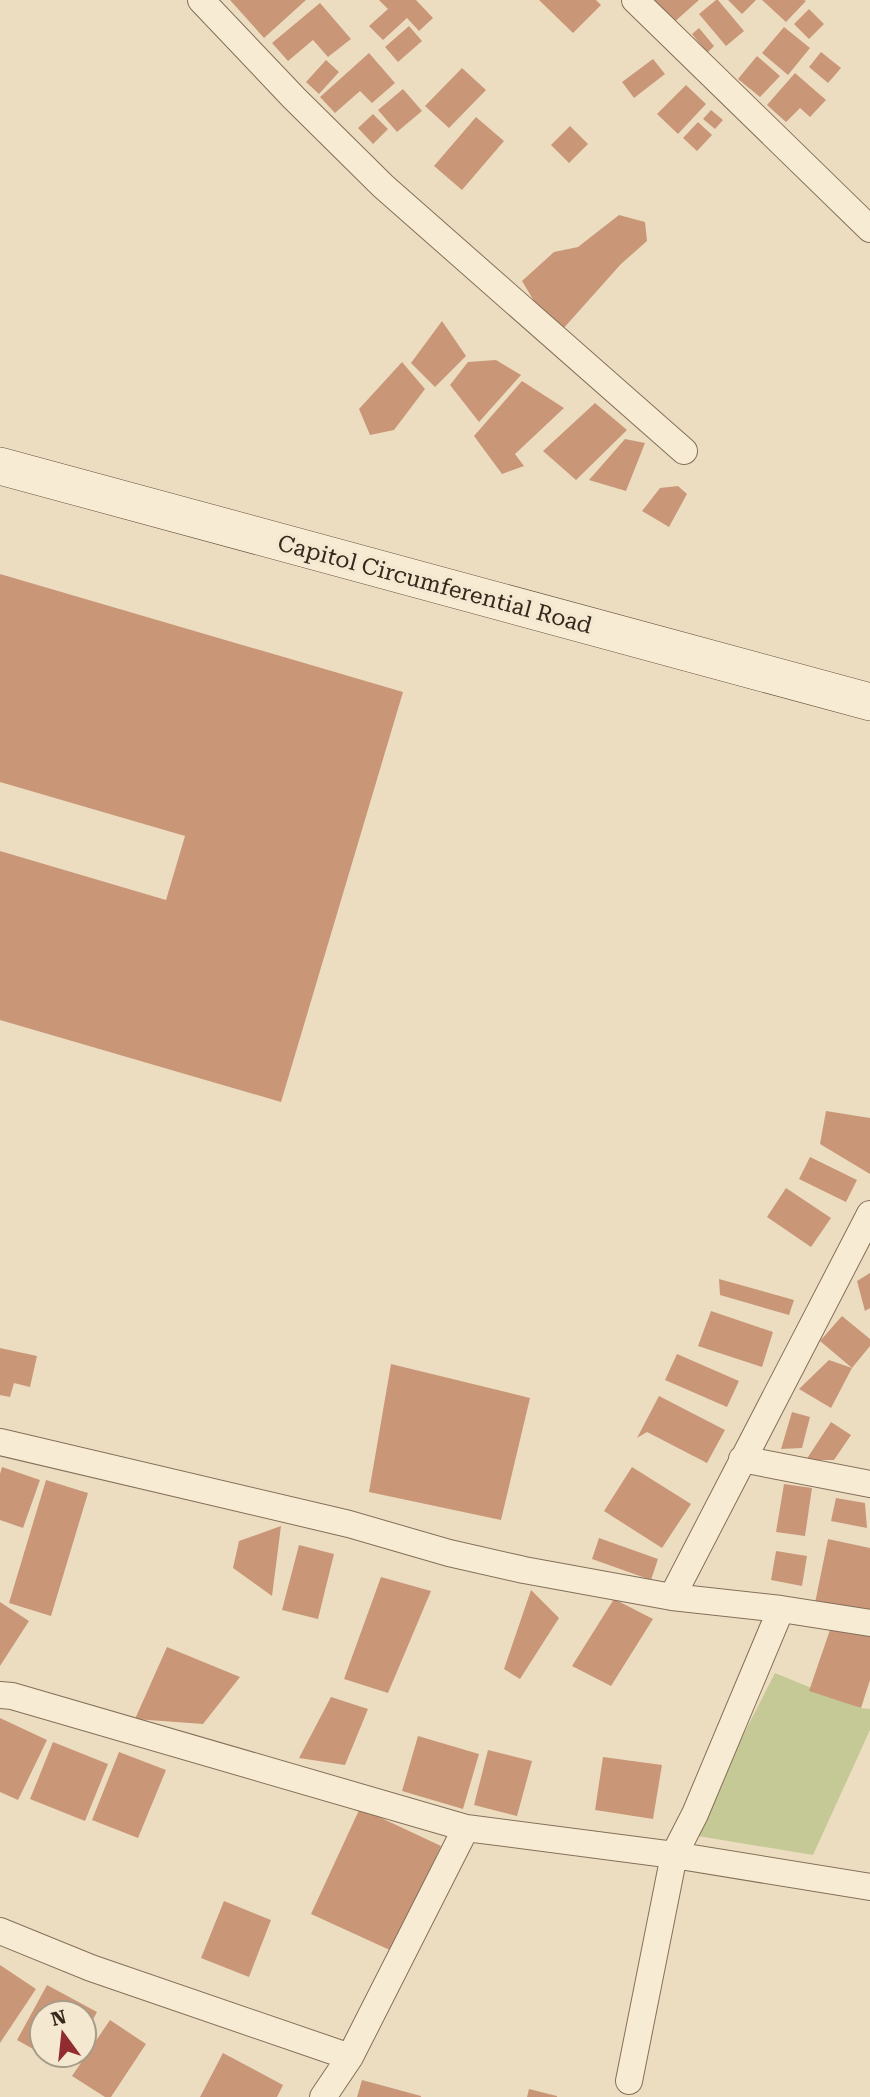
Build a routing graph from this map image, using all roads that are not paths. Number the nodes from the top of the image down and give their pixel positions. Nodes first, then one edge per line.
1 (201, 0) edge
2 (635, 0) edge
3 (870, 229) edge
4 (684, 451) dead end
5 (0, 466) edge
6 (870, 702) edge
7 (870, 1214) edge
8 (0, 1442) edge
9 (742, 1459) junction
10 (870, 1484) edge
11 (672, 1597) junction
12 (780, 1609) junction
13 (870, 1623) edge
14 (0, 1695) edge
15 (466, 1828) junction
16 (674, 1855) junction
17 (870, 1887) edge
18 (0, 1931) edge
19 (350, 2057) junction
20 (629, 2081) dead end
21 (323, 2097) edge

1 - 4 street
2 - 3 street
5 - 6 main road, Capitol Circumferential Road
7 - 9 street
8 - 11 street
9 - 10 street
9 - 11 street
11 - 12 street
12 - 13 street
12 - 16 street
14 - 15 street
15 - 16 street
15 - 19 street
16 - 17 street
16 - 20 street
18 - 19 street
19 - 21 street

